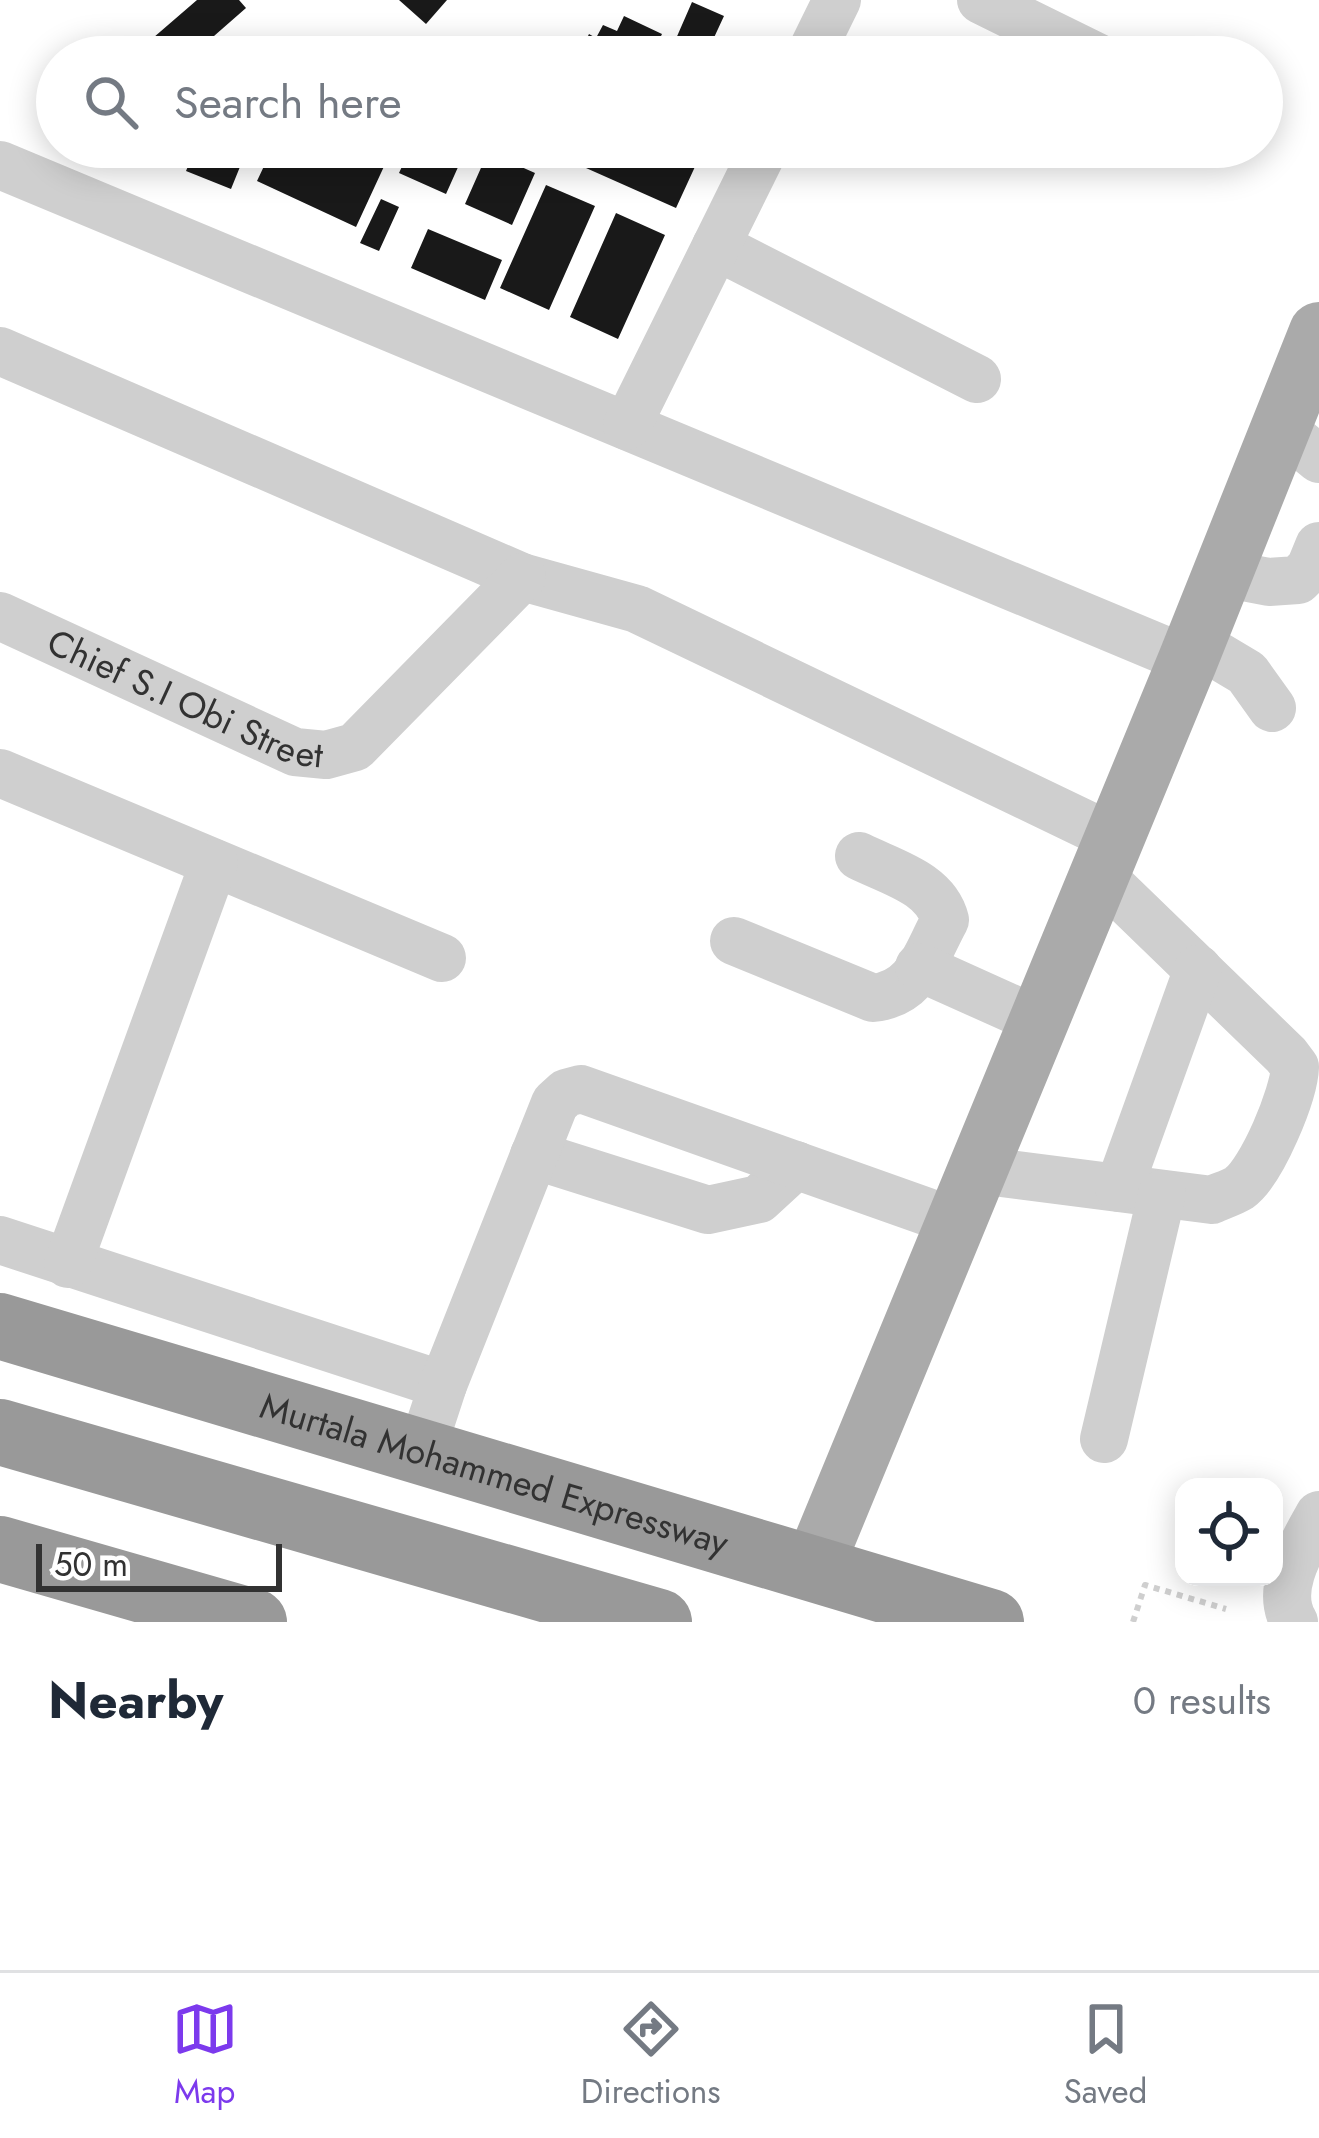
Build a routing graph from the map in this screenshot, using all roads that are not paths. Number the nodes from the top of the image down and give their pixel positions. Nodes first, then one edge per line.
1 (837, 0) edge
2 (981, 0) edge
3 (819, 36) edge
4 (1054, 36) edge
5 (0, 165) edge
6 (755, 168) edge
7 (716, 246) junction
8 (0, 351) edge
9 (977, 379) dead end
10 (1307, 397) edge
11 (627, 426) junction
12 (1319, 546) edge
13 (1222, 573) junction
14 (522, 577) junction
15 (0, 616) edge
16 (1192, 651) junction
17 (1272, 708) dead end
18 (0, 773) edge
19 (860, 856) dead end
20 (1107, 856) junction
21 (214, 862) junction
22 (734, 941) dead end
23 (442, 958) dead end
24 (920, 967) junction
25 (1198, 969) junction
26 (1039, 1021) junction
27 (534, 1155) junction
28 (796, 1165) junction
29 (1140, 1191) junction
30 (967, 1196) junction
31 (0, 1240) edge
32 (68, 1264) junction
33 (0, 1329) edge
34 (442, 1385) junction
35 (0, 1432) edge
36 (1104, 1438) dead end
37 (421, 1453) junction
38 (1319, 1515) edge
39 (0, 1552) edge
40 (812, 1570) junction
41 (179, 1622) edge
42 (254, 1622) edge
43 (659, 1622) edge
44 (991, 1622) edge
45 (1294, 1622) edge

1 - 3 street
2 - 4 street
5 - 11 street
6 - 7 street
7 - 9 street
7 - 11 street
8 - 14 street
10 - 13 main road
11 - 16 street
12 - 13 street
13 - 16 main road
14 - 15 street, Chief S.I Obi Street
14 - 20 street
16 - 17 street
16 - 20 main road
18 - 21 street
19 - 24 street
20 - 25 street
20 - 26 main road
21 - 23 street
21 - 32 street
22 - 24 street
24 - 26 street
25 - 29 street
25 - 29 street
26 - 30 main road
27 - 28 street
27 - 28 street
27 - 34 street
28 - 30 street
29 - 30 street
29 - 36 street
30 - 40 main road
31 - 32 street
32 - 34 street
33 - 37 highway, Murtala Mohammed Expressway
34 - 37 street
35 - 43 highway
37 - 40 highway, Murtala Mohammed Expressway
38 - 45 street
39 - 41 highway
39 - 42 highway
40 - 44 highway, Murtala Mohammed Expressway

